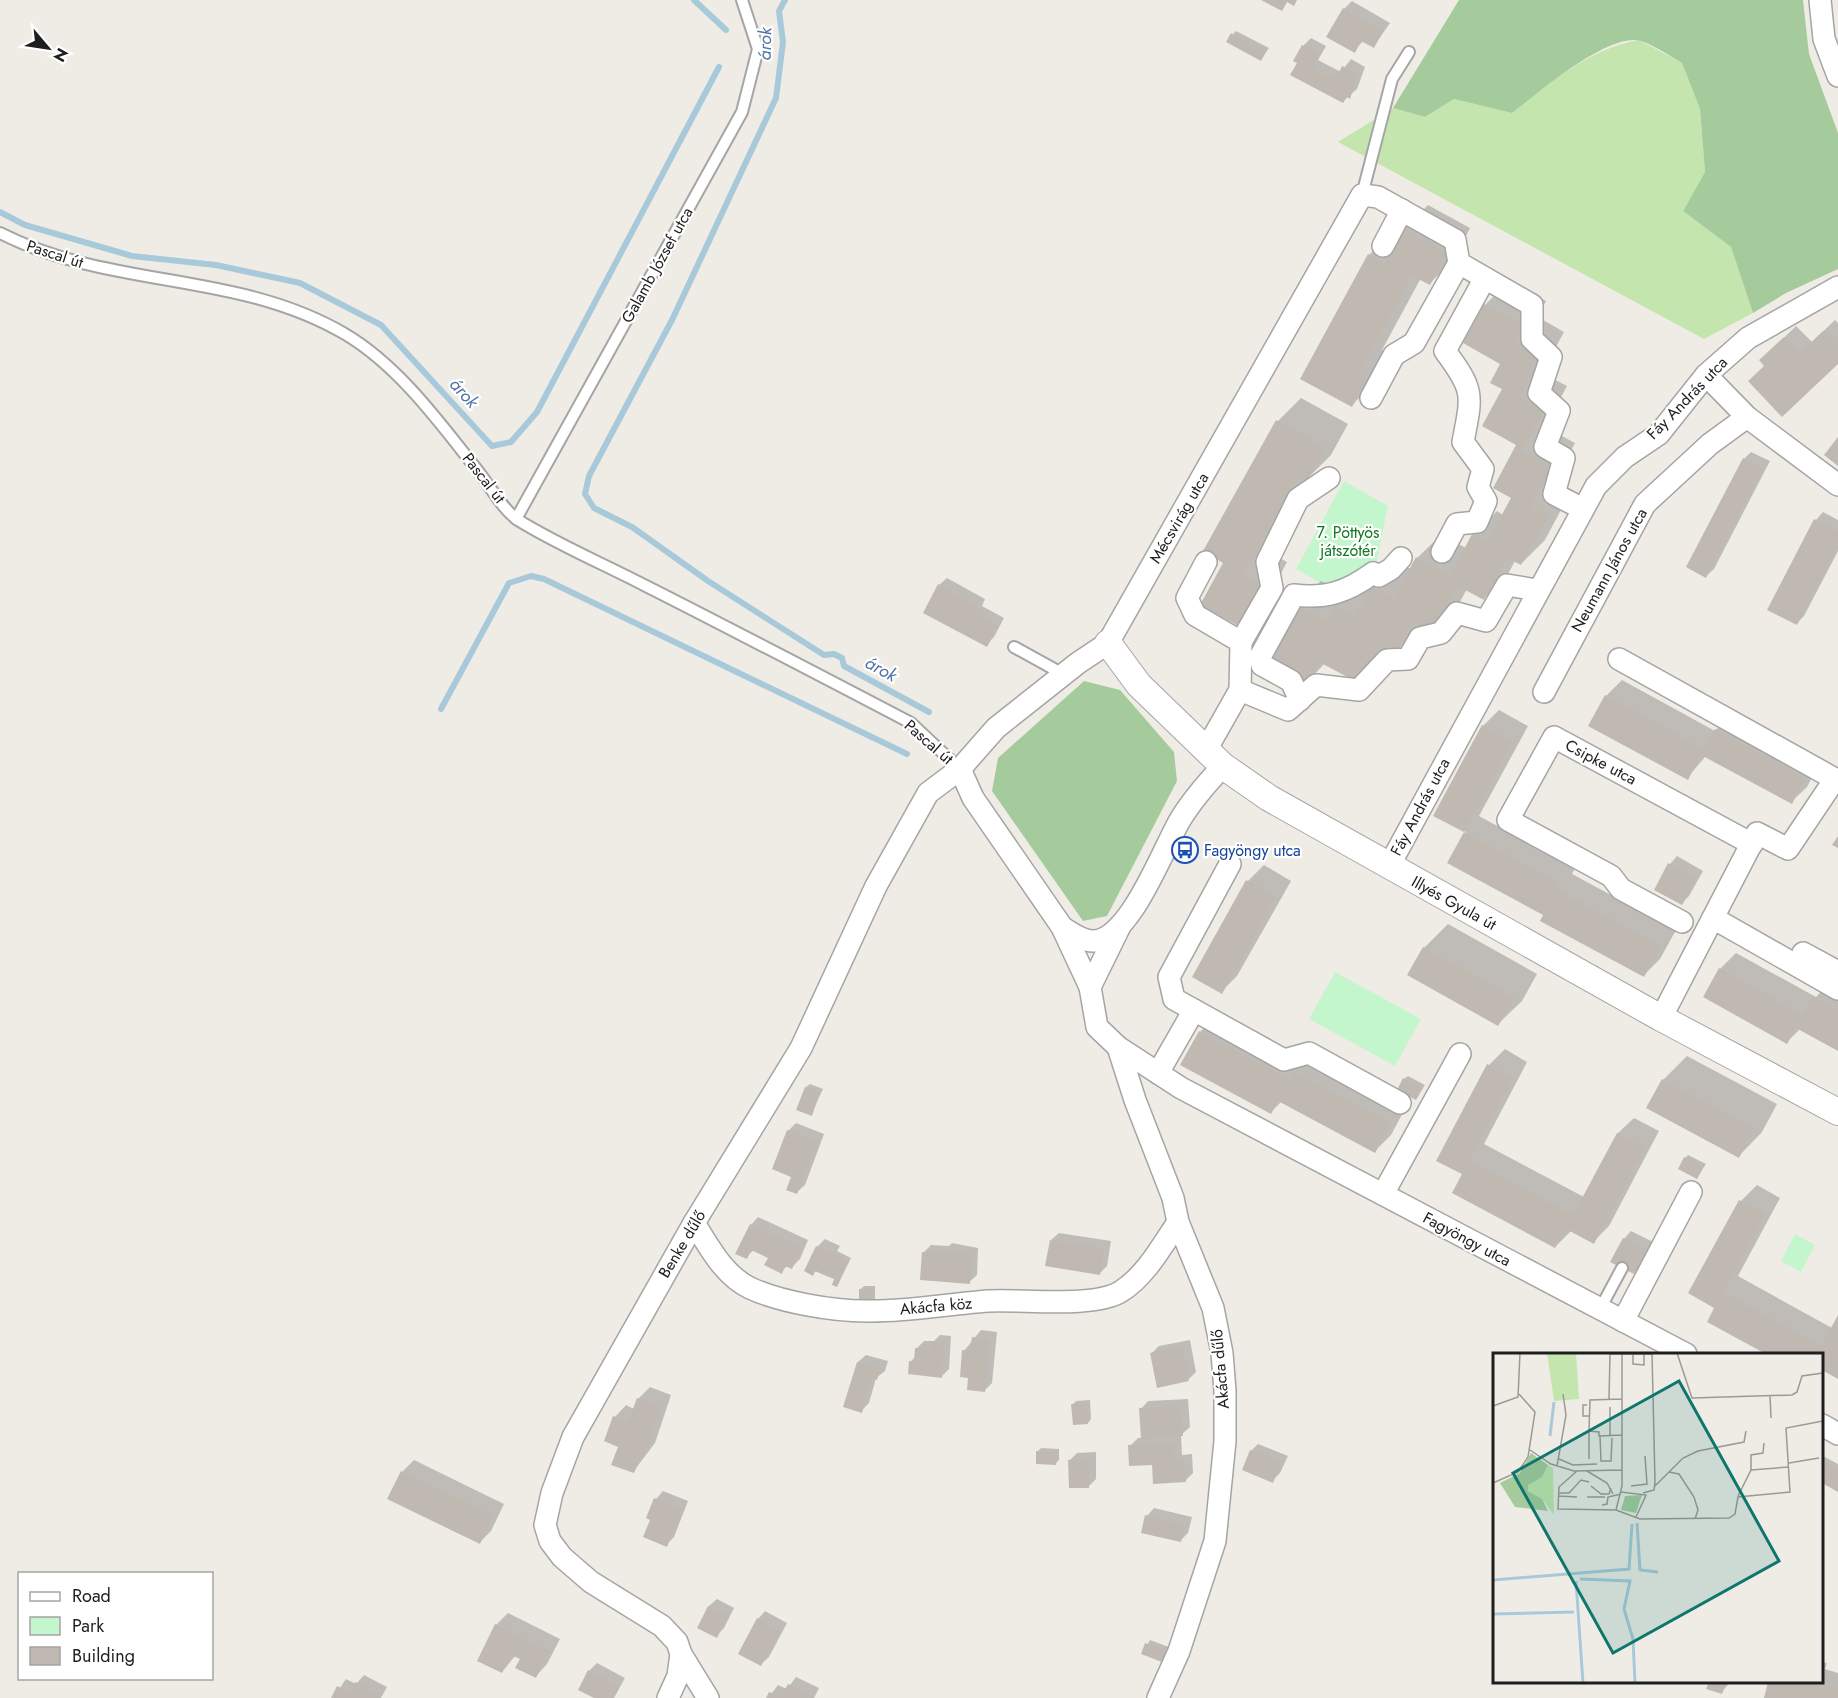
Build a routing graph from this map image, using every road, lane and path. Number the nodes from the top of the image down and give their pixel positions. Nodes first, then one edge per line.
1 (742, 0) edge
2 (1820, 0) edge
3 (1408, 52) dead end
4 (1838, 76) edge
5 (1362, 195) junction
6 (1402, 210) junction
7 (0, 233) edge
8 (1383, 246) dead end
9 (1459, 263) junction
10 (1485, 278) junction
11 (1838, 287) edge
12 (1706, 375) junction
13 (1371, 398) dead end
14 (1747, 417) junction
15 (1329, 478) dead end
16 (1838, 485) edge
17 (1583, 509) junction
18 (516, 519) junction
19 (1443, 552) dead end
20 (1401, 558) dead end
21 (1206, 562) dead end
22 (1537, 590) junction
23 (1241, 642) junction
24 (1108, 644) junction
25 (1014, 647) dead end
26 (1619, 659) dead end
27 (1063, 674) junction
28 (1240, 690) junction
29 (1544, 692) dead end
30 (1300, 700) junction
31 (1215, 758) junction
32 (960, 769) junction
33 (1836, 780) edge
34 (1752, 844) junction
35 (1230, 864) dead end
36 (1389, 866) junction
37 (1713, 918) junction
38 (1682, 922) dead end
39 (1120, 926) junction
40 (1062, 927) junction
41 (1782, 957) junction
42 (1838, 972) edge
43 (1090, 987) junction
44 (1838, 989) edge
45 (1194, 1010) junction
46 (1661, 1018) junction
47 (1118, 1047) junction
48 (1460, 1054) dead end
49 (1158, 1073) junction
50 (1400, 1102) dead end
51 (1838, 1112) edge
52 (1691, 1192) dead end
53 (1383, 1194) junction
54 (694, 1222) junction
55 (1178, 1222) junction
56 (1622, 1268) dead end
57 (1600, 1309) junction
58 (1623, 1321) junction
59 (1684, 1353) edge
60 (1823, 1426) edge
61 (1838, 1434) edge
62 (681, 1654) junction
63 (668, 1698) edge
64 (708, 1698) edge
65 (1158, 1698) edge

1 - 18 lane, Galamb József utca
2 - 4 street
3 - 5 lane
5 - 6 street
5 - 24 street, Mécsvirág utca
6 - 8 street
6 - 9 street
7 - 18 lane, Pascal út
9 - 10 street
9 - 13 street
10 - 17 street
10 - 19 street
11 - 12 street, Fáy András utca
12 - 14 street
12 - 17 street, Fáy András utca
14 - 16 street
14 - 29 street, Neumann János utca
15 - 23 street
17 - 22 street, Fáy András utca
18 - 32 lane, Pascal út
20 - 30 street
21 - 23 street
22 - 30 street
22 - 36 street, Fáy András utca
23 - 28 street
24 - 27 street, Mécsvirág utca
24 - 31 street, Illyés Gyula út
25 - 27 lane
26 - 33 street
27 - 32 street, Mécsvirág utca
28 - 30 street
28 - 31 street
31 - 36 street, Illyés Gyula út
31 - 39 street
32 - 40 street, Fagyöngy utca
32 - 54 street, Benke dűlő
33 - 34 street
34 - 37 street
34 - 38 street, Csipke utca
35 - 45 street
36 - 46 street, Illyés Gyula út
37 - 41 street
37 - 46 street
39 - 40 street
39 - 43 street
40 - 43 street, Fagyöngy utca
41 - 42 street
41 - 44 street
43 - 47 street, Fagyöngy utca
45 - 49 street
45 - 50 street
46 - 51 street, Illyés Gyula út
47 - 49 street, Fagyöngy utca
47 - 55 street, Akácfa dűlő
48 - 53 street
49 - 53 street, Fagyöngy utca
52 - 58 street
53 - 57 street, Fagyöngy utca
54 - 55 street, Akácfa köz
54 - 62 street, Benke dűlő
55 - 65 street, Akácfa dűlő
56 - 57 lane
57 - 58 street, Fagyöngy utca
58 - 59 street, Fagyöngy utca
60 - 61 street
62 - 63 street
62 - 64 street, Benke dűlő

